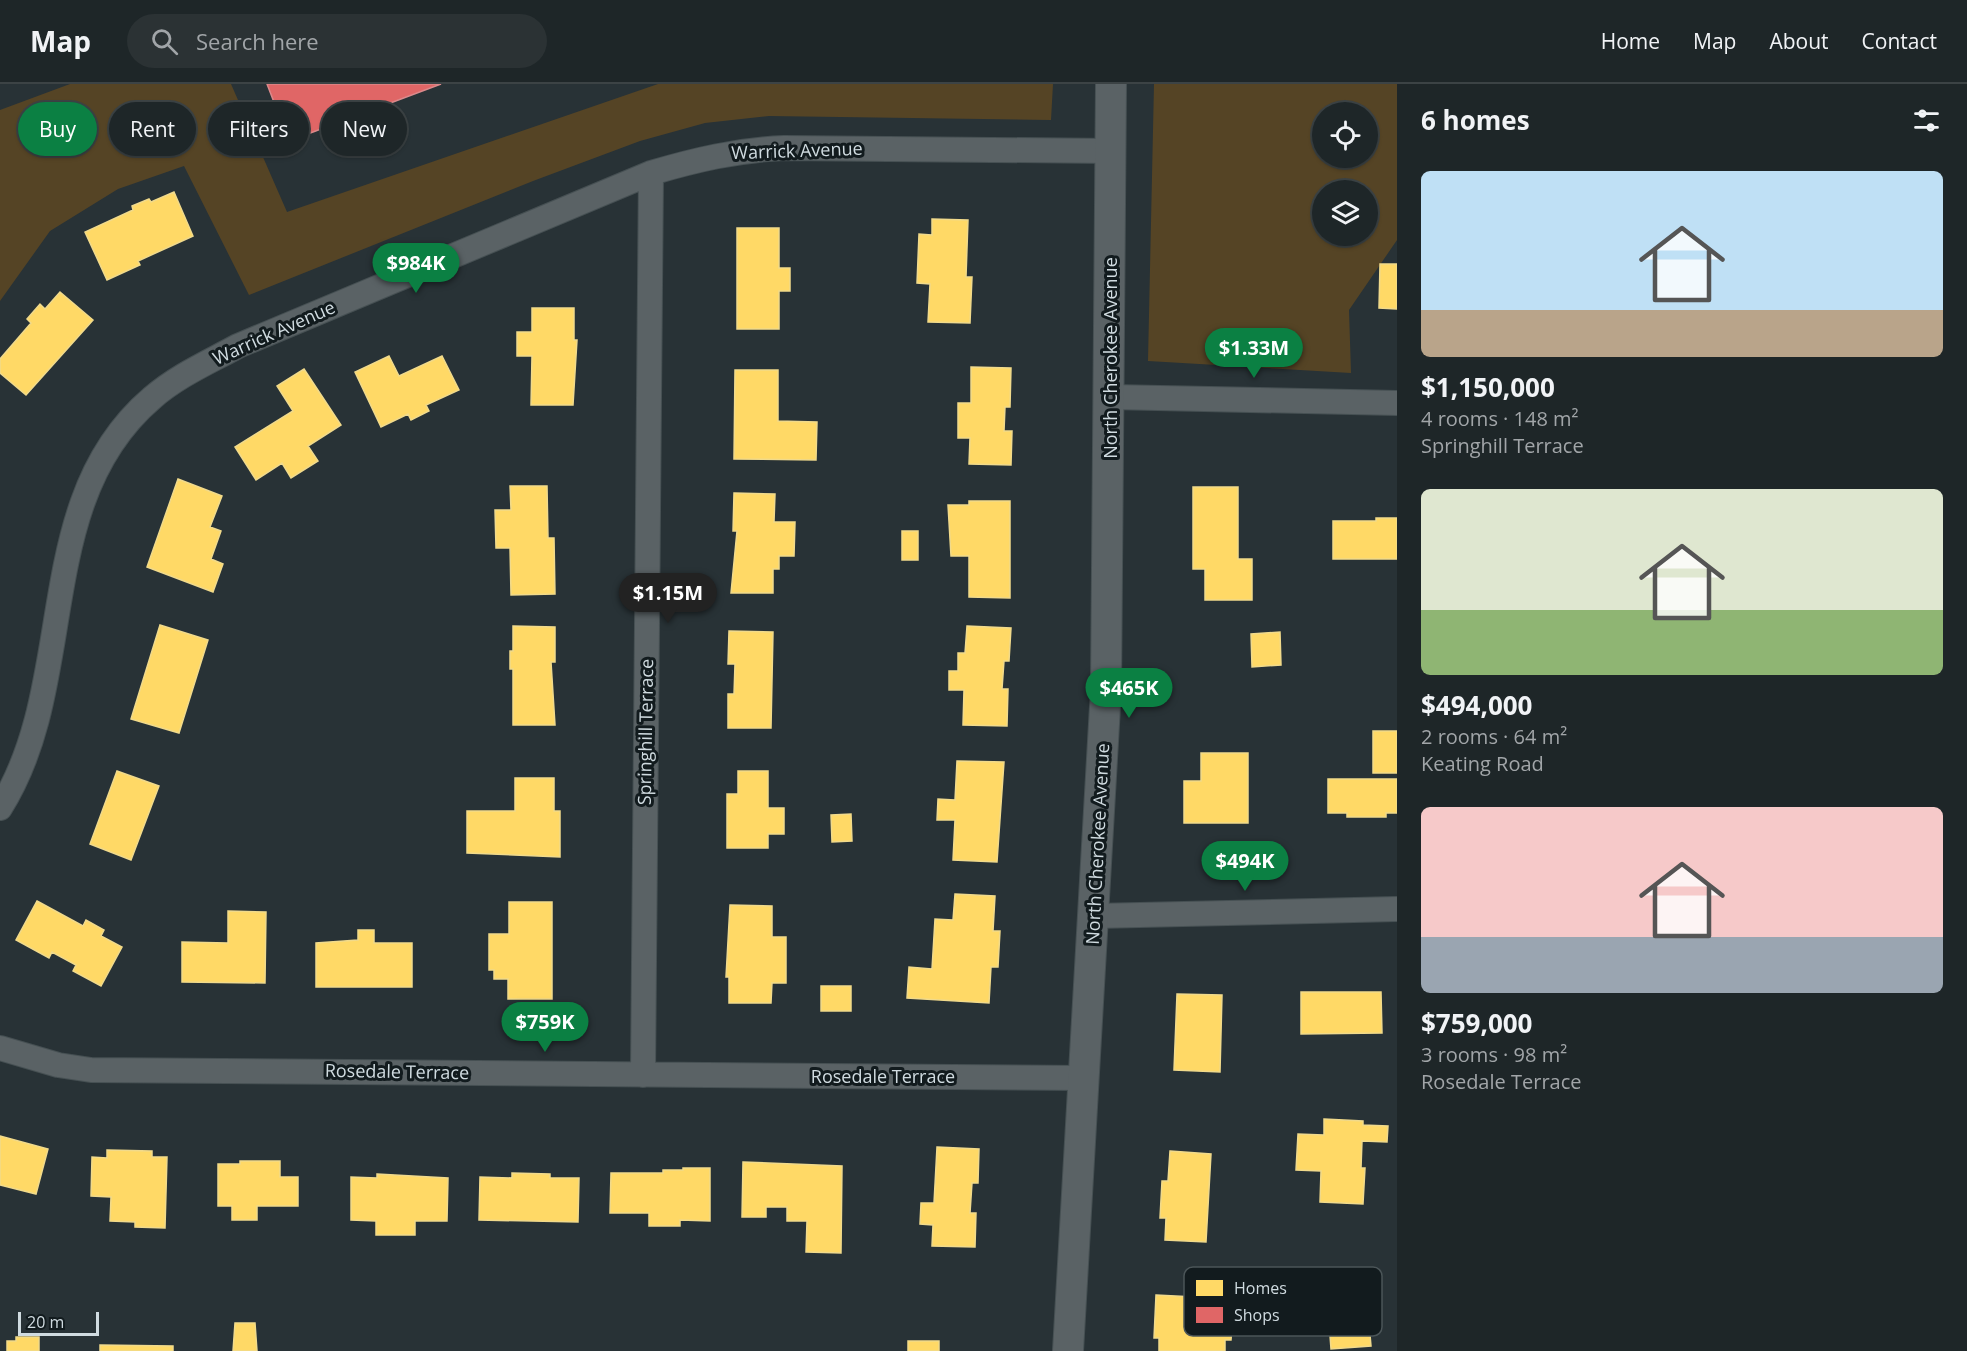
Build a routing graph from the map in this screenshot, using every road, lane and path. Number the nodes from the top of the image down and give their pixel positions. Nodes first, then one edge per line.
1 (1111, 84) edge
2 (1112, 151) junction
3 (651, 173) junction
4 (1111, 397) junction
5 (1397, 403) edge
6 (0, 808) edge
7 (1397, 909) edge
8 (1095, 916) junction
9 (0, 1048) edge
10 (643, 1075) junction
11 (1085, 1078) junction
12 (1068, 1351) edge

1 - 2 street, North Cherokee Avenue
2 - 3 street, Warrick Avenue
2 - 4 street, North Cherokee Avenue
3 - 6 street, Warrick Avenue
3 - 10 street, Springhill Terrace
4 - 5 street
4 - 8 street, North Cherokee Avenue
7 - 8 street
8 - 11 street, North Cherokee Avenue
9 - 10 street, Rosedale Terrace
10 - 11 street, Rosedale Terrace
11 - 12 street, North Cherokee Avenue

